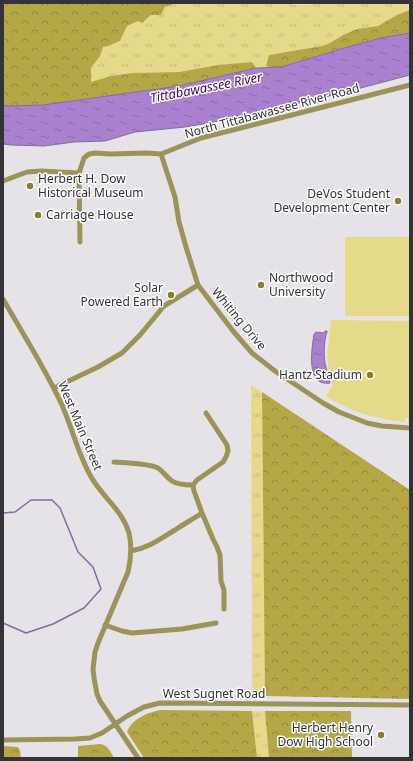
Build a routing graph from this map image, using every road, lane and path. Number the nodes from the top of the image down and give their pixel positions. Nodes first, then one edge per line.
1 (410, 85) edge
2 (161, 154) junction
3 (79, 172) junction
4 (3, 181) edge
5 (80, 242) dead end
6 (198, 285) junction
7 (3, 299) edge
8 (54, 388) junction
9 (206, 413) dead end
10 (410, 428) edge
11 (114, 462) dead end
12 (193, 486) junction
13 (202, 514) junction
14 (131, 551) junction
15 (224, 609) dead end
16 (216, 623) dead end
17 (105, 626) junction
18 (410, 705) edge
19 (115, 724) junction
20 (3, 740) edge
21 (138, 758) edge

1 - 2 street, North Tittabawassee River Road
2 - 3 street, North Tittabawassee River Road
2 - 6 street, Whiting Drive
3 - 4 street
3 - 5 street
6 - 8 street
6 - 10 street, Whiting Drive
7 - 8 street, West Main Street
8 - 14 street, West Main Street
9 - 12 street
11 - 12 street
12 - 13 street
13 - 14 street
13 - 15 street
14 - 17 street, West Main Street
16 - 17 street
17 - 19 street, West Main Street
18 - 19 street, West Sugnet Road
19 - 20 street, West Sugnet Road
19 - 21 street, West Main Street

